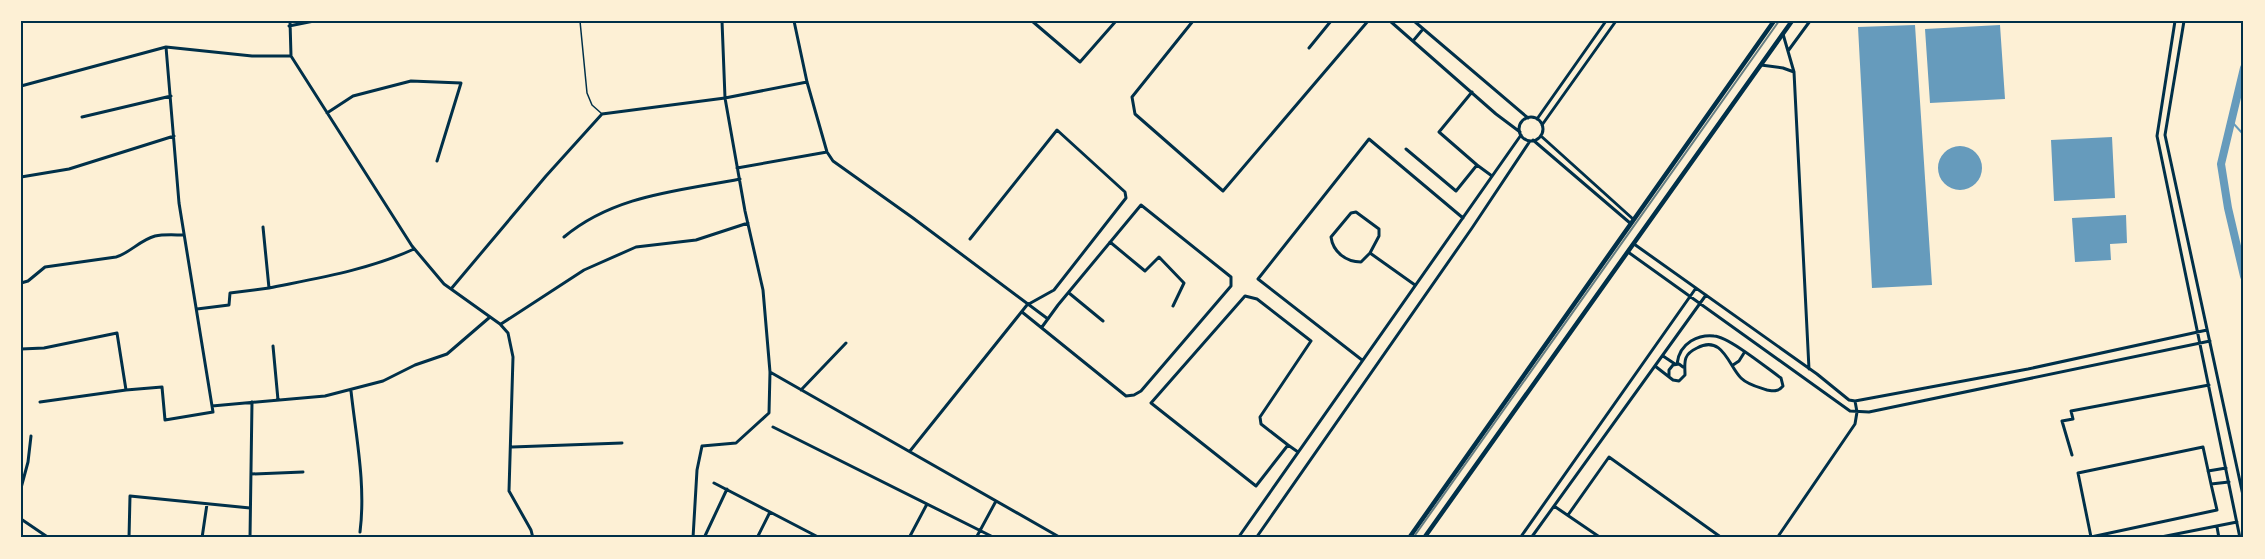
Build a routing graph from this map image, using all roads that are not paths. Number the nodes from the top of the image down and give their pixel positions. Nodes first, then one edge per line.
1 (314, 21) edge
2 (580, 21) edge
3 (722, 21) edge
4 (794, 21) edge
5 (1032, 21) edge
6 (1116, 21) edge
7 (1193, 21) edge
8 (1331, 21) edge
9 (1368, 21) edge
10 (1390, 21) edge
11 (1414, 21) edge
12 (1606, 21) edge
13 (1616, 21) edge
14 (1774, 21) edge
15 (1792, 21) edge
16 (1810, 21) edge
17 (2175, 21) edge
18 (2184, 21) edge
19 (289, 23) edge
20 (1423, 29) junction
21 (1783, 34) junction
22 (1413, 41) junction
23 (166, 47) junction
24 (1310, 48) dead end
25 (1788, 51) junction
26 (291, 56) junction
27 (1761, 65) junction
28 (1794, 72) junction
29 (807, 82) junction
30 (21, 86) edge
31 (1472, 92) junction
32 (171, 96) junction
33 (725, 98) junction
34 (327, 113) junction
35 (602, 114) junction
36 (82, 117) dead end
37 (1528, 118) junction
38 (1537, 119) junction
39 (1542, 125) junction
40 (1520, 133) junction
41 (174, 136) junction
42 (1540, 136) junction
43 (1532, 140) junction
44 (1406, 149) dead end
45 (827, 152) junction
46 (437, 161) dead end
47 (1477, 165) junction
48 (737, 168) junction
49 (1492, 176) junction
50 (21, 177) edge
51 (740, 179) junction
52 (1463, 218) junction
53 (1632, 221) junction
54 (748, 223) junction
55 (263, 227) dead end
56 (184, 235) junction
57 (564, 237) dead end
58 (970, 239) dead end
59 (1110, 242) junction
60 (1634, 244) junction
61 (414, 249) junction
62 (1628, 252) junction
63 (1370, 253) junction
64 (21, 283) edge
65 (1415, 285) junction
66 (269, 288) junction
67 (1696, 288) junction
68 (451, 289) junction
69 (1069, 293) junction
70 (1706, 295) junction
71 (1690, 296) junction
72 (1700, 303) junction
73 (1028, 305) junction
74 (1173, 306) dead end
75 (197, 309) junction
76 (1022, 312) junction
77 (490, 317) junction
78 (1048, 319) junction
79 (1103, 321) dead end
80 (500, 324) junction
81 (1042, 327) junction
82 (2207, 330) junction
83 (2198, 332) junction
84 (2210, 341) junction
85 (846, 343) dead end
86 (2200, 343) junction
87 (273, 346) dead end
88 (21, 349) edge
89 (1744, 353) junction
90 (1663, 356) junction
91 (1362, 360) junction
92 (1676, 364) junction
93 (1733, 365) junction
94 (1655, 366) junction
95 (1683, 367) junction
96 (1809, 369) junction
97 (770, 372) junction
98 (1669, 376) junction
99 (2209, 385) junction
100 (126, 390) junction
101 (801, 390) junction
102 (351, 391) junction
103 (278, 400) junction
104 (1855, 401) junction
105 (40, 402) dead end
106 (252, 402) junction
107 (1505, 402) junction
108 (212, 406) junction
109 (1516, 409) junction
110 (1857, 412) junction
111 (1488, 426) junction
112 (773, 427) dead end
113 (1501, 431) junction
114 (1595, 431) junction
115 (31, 436) dead end
116 (1603, 438) junction
117 (622, 443) dead end
118 (1288, 445) junction
119 (512, 447) junction
120 (909, 451) junction
121 (1298, 452) junction
122 (2072, 454) dead end
123 (2226, 468) junction
124 (2208, 471) junction
125 (303, 472) dead end
126 (251, 474) junction
127 (2229, 482) junction
128 (714, 483) dead end
129 (2211, 484) junction
130 (21, 488) edge
131 (727, 489) junction
132 (2244, 500) edge
133 (996, 501) junction
134 (207, 504) junction
135 (927, 504) junction
136 (1554, 506) junction
137 (250, 508) junction
138 (770, 512) junction
139 (1568, 515) junction
140 (21, 519) edge
141 (2237, 522) junction
142 (2217, 526) junction
143 (980, 530) junction
144 (360, 532) dead end
145 (809, 532) junction
146 (49, 538) edge
147 (129, 538) edge
148 (202, 538) edge
149 (250, 538) edge
150 (533, 538) edge
151 (693, 538) edge
152 (704, 538) edge
153 (757, 538) edge
154 (806, 538) edge
155 (820, 538) edge
156 (909, 538) edge
157 (976, 538) edge
158 (995, 538) edge
159 (1060, 538) edge
160 (1238, 538) edge
161 (1256, 538) edge
162 (1402, 538) edge
163 (1409, 538) edge
164 (1424, 538) edge
165 (1520, 538) edge
166 (1531, 538) edge
167 (1601, 538) edge
168 (1722, 538) edge
169 (1777, 538) edge
170 (2156, 538) edge
171 (2219, 538) edge
172 (2240, 538) edge

1 - 19 street
2 - 35 lane
3 - 33 street
4 - 29 street
5 - 6 street
7 - 9 street
8 - 24 street
10 - 22 street
11 - 20 street
12 - 38 street
13 - 39 street
14 - 53 main road
15 - 21 main road
16 - 25 street
17 - 83 street
18 - 82 street
19 - 26 street
20 - 22 street
20 - 37 street
21 - 25 street
21 - 27 main road
22 - 31 street
23 - 26 street
23 - 30 street
23 - 32 street
25 - 28 street
26 - 34 street
27 - 28 street
27 - 60 main road
28 - 96 street
29 - 33 street
29 - 45 street
31 - 40 street
31 - 47 street
32 - 36 street
32 - 41 street
33 - 35 street
33 - 48 street
34 - 46 street
34 - 61 street
35 - 68 street
37 - 38 street
37 - 40 street
38 - 39 street
39 - 42 street
40 - 43 street
40 - 49 street
41 - 50 street
41 - 56 street
42 - 43 street
42 - 53 street
43 - 53 street
43 - 161 street
44 - 47 street
45 - 48 street
45 - 73 street
47 - 49 street
48 - 51 street
49 - 52 street
51 - 54 street
51 - 57 street
52 - 65 street
52 - 91 street
53 - 107 main road
54 - 80 street
54 - 97 street
55 - 66 street
56 - 64 street
56 - 75 street
58 - 73 street
59 - 69 street
59 - 74 street
59 - 81 street
60 - 62 main road
60 - 67 street
61 - 66 street
61 - 68 street
62 - 71 street
62 - 109 main road
63 - 63 street
63 - 65 street
65 - 91 street
66 - 75 street
67 - 70 street
67 - 71 street
68 - 77 street
69 - 78 street
69 - 79 street
70 - 72 street
70 - 96 street
71 - 72 street
71 - 114 street
72 - 90 street
72 - 110 street
73 - 76 street
73 - 78 street
75 - 108 street
76 - 81 street
76 - 120 street
77 - 80 street
77 - 102 street
78 - 81 street
80 - 119 street
82 - 83 street
82 - 84 street
83 - 86 street
83 - 104 street
84 - 86 street
84 - 132 street
85 - 101 street
86 - 99 street
86 - 110 street
87 - 103 street
88 - 100 street
89 - 92 street
89 - 93 street
89 - 93 street
90 - 92 street
90 - 94 street
91 - 121 street
92 - 95 street
92 - 98 street
93 - 95 street
94 - 98 street
94 - 116 street
95 - 98 street
96 - 104 street
97 - 101 street
97 - 151 street
99 - 122 street
99 - 123 street
100 - 105 street
100 - 108 street
101 - 120 street
102 - 103 street
102 - 144 street
103 - 106 street
104 - 110 street
106 - 108 street
106 - 126 street
107 - 109 main road
107 - 111 main road
109 - 113 main road
110 - 169 street
111 - 113 main road
111 - 163 main road
112 - 135 street
113 - 164 main road
114 - 116 street
114 - 165 street
115 - 130 street
116 - 136 street
117 - 119 street
118 - 118 street
118 - 121 street
119 - 150 street
120 - 133 street
121 - 160 street
123 - 124 street
123 - 127 street
124 - 129 street
124 - 129 street
125 - 126 street
126 - 137 street
127 - 129 street
127 - 141 street
128 - 131 street
131 - 138 street
131 - 152 street
133 - 143 street
133 - 159 street
134 - 137 street
134 - 147 street
134 - 148 street
135 - 143 street
135 - 156 street
136 - 139 street
136 - 166 street
137 - 149 street
138 - 145 street
138 - 153 street
139 - 167 street
139 - 168 street
140 - 146 street
141 - 142 street
141 - 172 street
142 - 170 street
142 - 171 street
143 - 157 street
143 - 158 street
145 - 154 street
145 - 155 street
162 - 163 street

